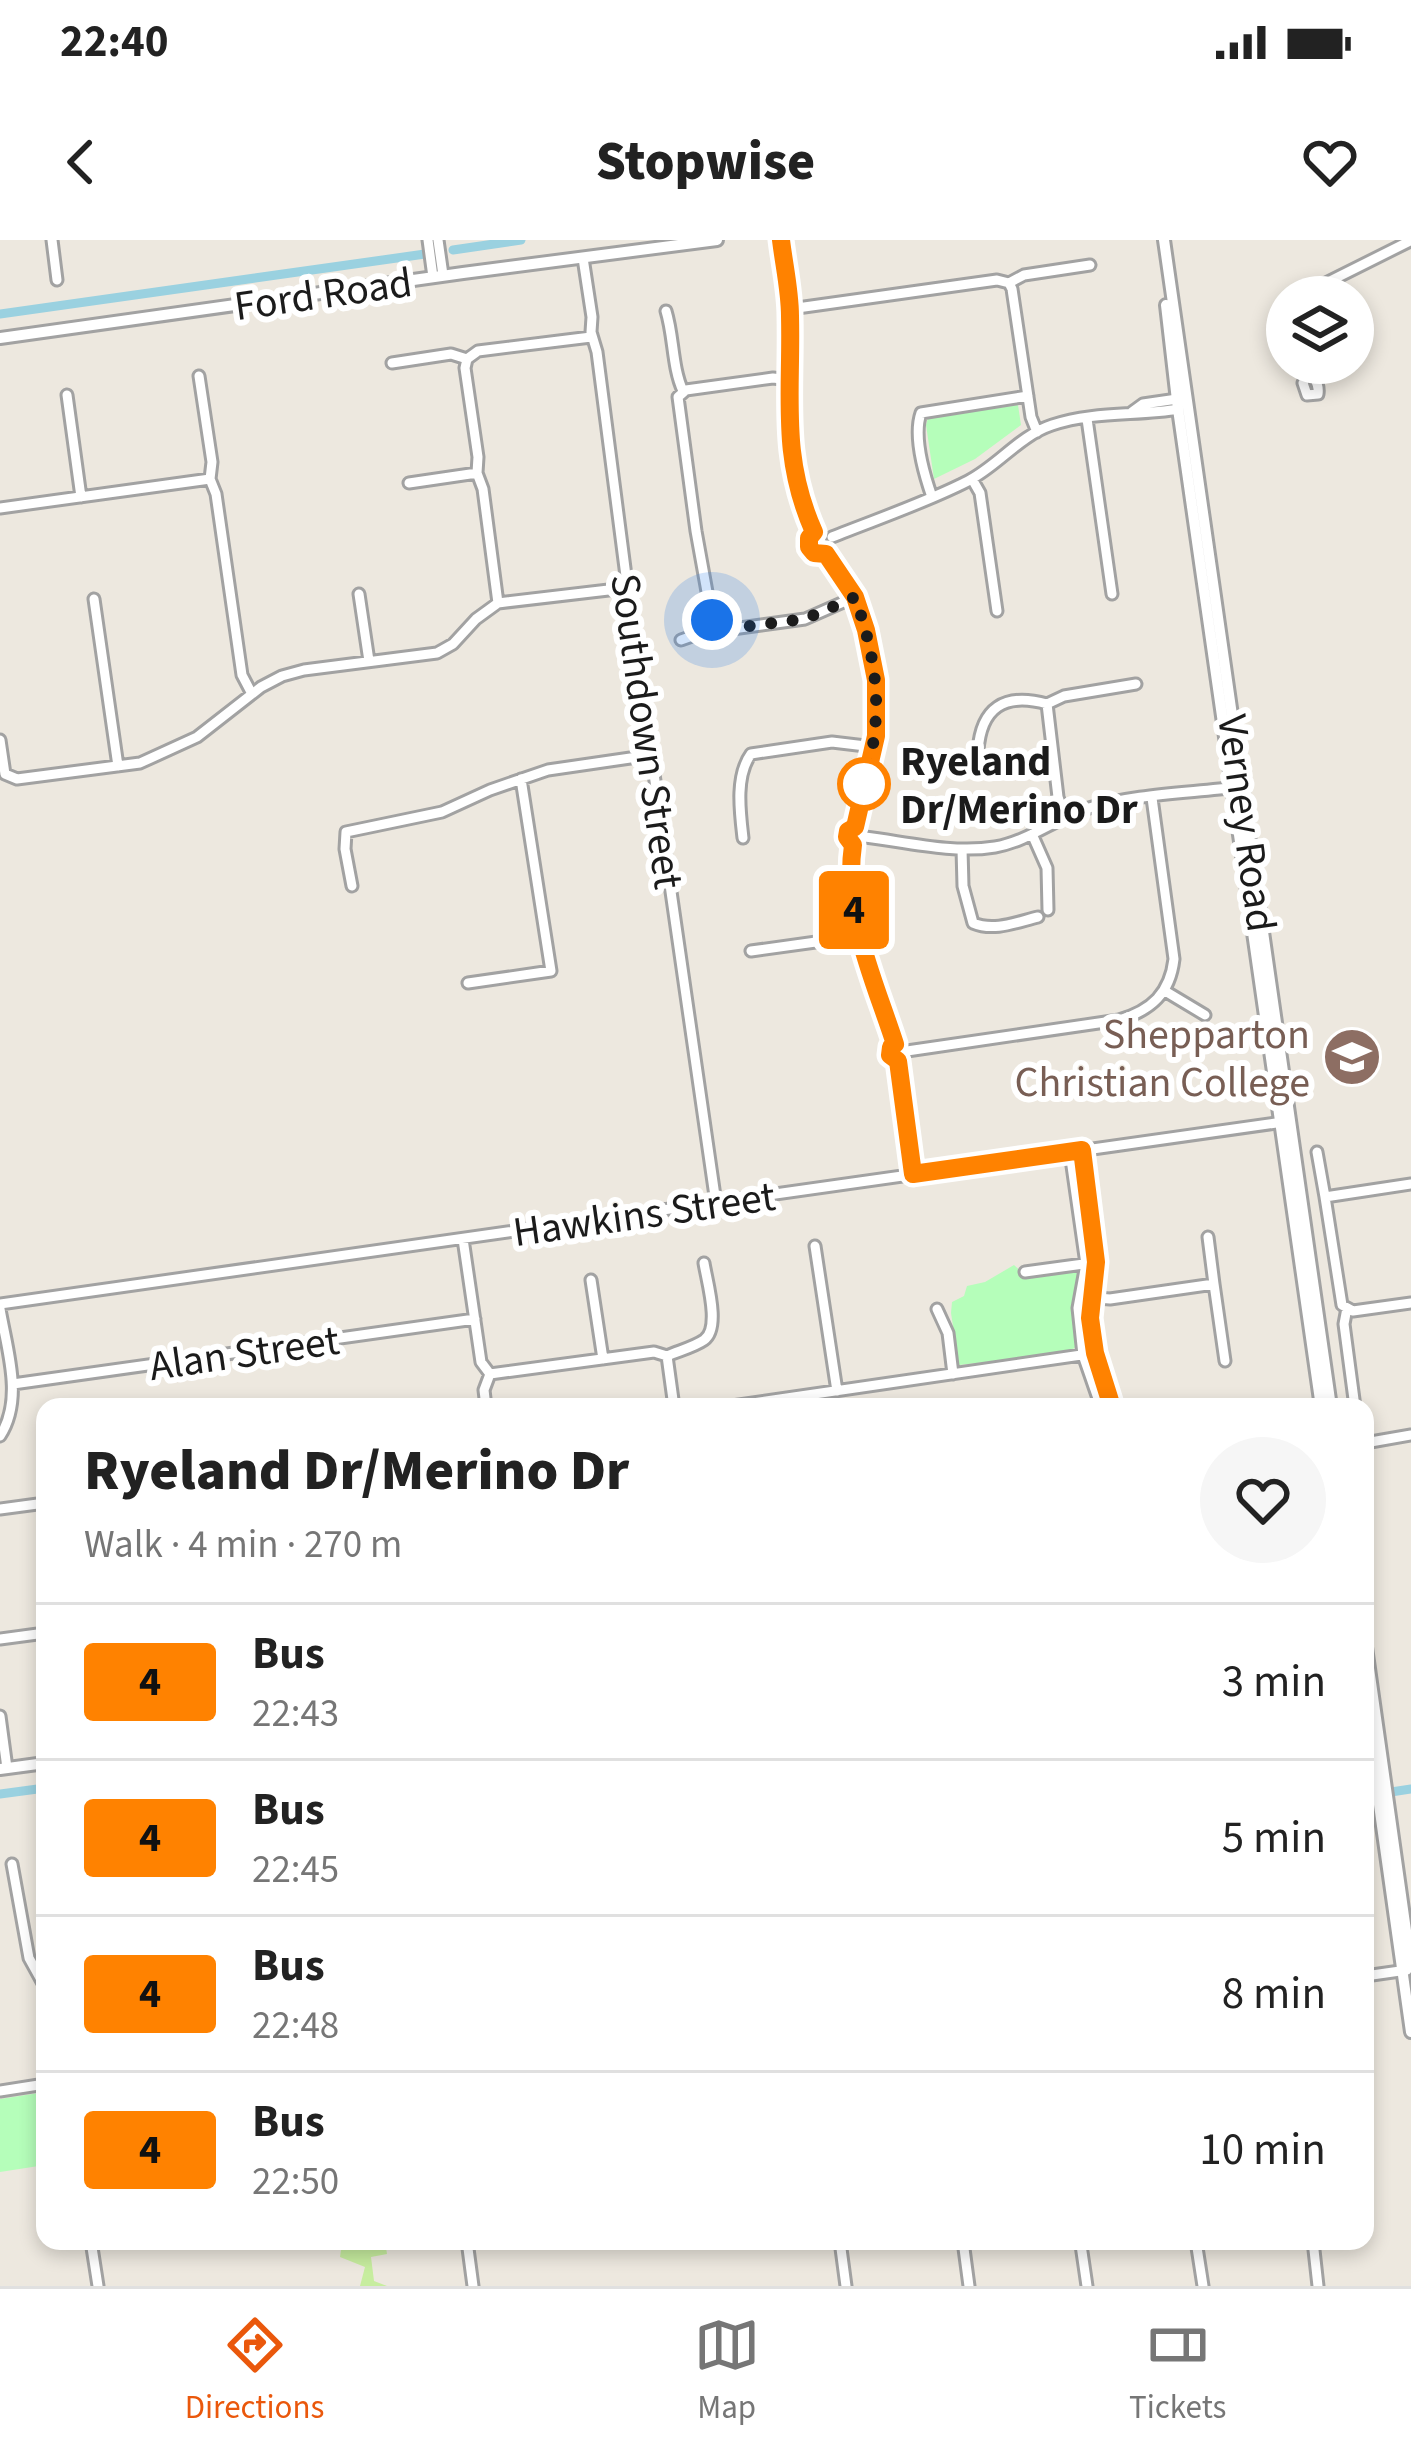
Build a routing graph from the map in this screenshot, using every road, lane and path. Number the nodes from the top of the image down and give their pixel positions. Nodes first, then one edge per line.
1 (52, 240) edge
2 (428, 240) edge
3 (439, 240) edge
4 (717, 240) edge
5 (781, 240) edge
6 (1161, 240) edge
7 (1410, 241) edge
8 (583, 258) junction
9 (1090, 265) dead end
10 (438, 276) junction
11 (1340, 276) edge
12 (57, 280) dead end
13 (1009, 283) junction
14 (790, 309) junction
15 (666, 311) dead end
16 (591, 337) junction
17 (0, 338) edge
18 (466, 359) junction
19 (392, 363) dead end
20 (200, 376) dead end
21 (789, 380) junction
22 (683, 391) junction
23 (67, 395) dead end
24 (1028, 396) junction
25 (1182, 403) junction
26 (1087, 418) junction
27 (1036, 432) junction
28 (477, 473) junction
29 (210, 479) junction
30 (972, 479) junction
31 (409, 483) dead end
32 (81, 497) junction
33 (932, 497) junction
34 (0, 508) edge
35 (814, 532) junction
36 (832, 537) junction
37 (826, 554) junction
38 (622, 586) junction
39 (359, 594) dead end
40 (1112, 594) dead end
41 (855, 597) junction
42 (94, 599) dead end
43 (498, 603) junction
44 (997, 610) dead end
45 (716, 628) junction
46 (681, 640) dead end
47 (369, 662) junction
48 (1136, 684) dead end
49 (252, 694) junction
50 (1047, 704) junction
51 (0, 740) edge
52 (874, 747) junction
53 (978, 752) dead end
54 (651, 754) junction
55 (118, 766) junction
56 (521, 779) junction
57 (1238, 786) junction
58 (1152, 798) junction
59 (1065, 818) junction
60 (855, 827) junction
61 (1032, 834) junction
62 (865, 837) junction
63 (743, 838) dead end
64 (853, 845) junction
65 (962, 849) junction
66 (352, 886) dead end
67 (1048, 910) dead end
68 (1038, 917) dead end
69 (859, 936) junction
70 (751, 951) dead end
71 (468, 983) dead end
72 (1165, 991) junction
73 (1205, 1015) dead end
74 (895, 1044) junction
75 (907, 1051) junction
76 (898, 1061) junction
77 (1284, 1122) junction
78 (1076, 1151) junction
79 (1317, 1152) dead end
80 (913, 1174) junction
81 (1411, 1184) edge
82 (1325, 1197) junction
83 (716, 1203) junction
84 (1208, 1237) dead end
85 (463, 1239) junction
86 (815, 1246) dead end
87 (704, 1263) dead end
88 (1091, 1263) junction
89 (1024, 1272) dead end
90 (591, 1280) dead end
91 (1214, 1284) junction
92 (1085, 1297) junction
93 (1411, 1303) edge
94 (0, 1306) edge
95 (1347, 1308) junction
96 (937, 1309) dead end
97 (475, 1319) junction
98 (1089, 1354) junction
99 (667, 1356) junction
100 (602, 1359) junction
101 (1225, 1360) dead end
102 (490, 1374) junction
103 (953, 1374) junction
104 (13, 1384) junction
105 (837, 1391) junction
106 (485, 1398) edge
107 (673, 1398) edge
108 (788, 1398) edge
109 (1099, 1398) edge
110 (1108, 1398) edge
111 (1321, 1398) edge
112 (1330, 1398) edge
113 (1353, 1398) edge
114 (0, 1436) edge
115 (1411, 1436) edge
116 (1374, 1442) edge
117 (36, 1504) edge
118 (0, 1509) edge
119 (36, 1635) edge
120 (0, 1639) edge
121 (0, 1716) edge
122 (1374, 1720) edge
123 (1374, 1749) edge
124 (36, 1764) edge
125 (4, 1769) edge
126 (1381, 1782) junction
127 (12, 1864) dead end
128 (36, 1964) edge
129 (1408, 1969) edge
130 (1374, 1975) edge
131 (1411, 2032) edge
132 (36, 2085) edge
133 (0, 2091) edge
134 (92, 2250) edge
135 (468, 2250) edge
136 (841, 2250) edge
137 (964, 2250) edge
138 (1082, 2250) edge
139 (1197, 2250) edge
140 (1314, 2250) edge
141 (98, 2286) edge
142 (473, 2286) edge
143 (846, 2286) edge
144 (969, 2286) edge
145 (1087, 2286) edge
146 (1203, 2286) edge
147 (1318, 2286) edge

1 - 12 street
2 - 10 street
3 - 10 street
4 - 8 street, Ford Road
5 - 14 street
6 - 25 street, Verney Road
7 - 11 street
8 - 10 street, Ford Road
8 - 16 street, Southdown Street
9 - 13 street
10 - 17 street, Ford Road
13 - 14 street
13 - 24 street
14 - 21 street
15 - 22 street
16 - 18 street
16 - 38 street, Southdown Street
18 - 19 street
18 - 28 street
20 - 29 street
21 - 22 street
21 - 35 street
22 - 45 street
23 - 32 street
24 - 27 street
24 - 33 street
25 - 26 street
25 - 57 street, Verney Road
26 - 27 street
26 - 40 street
27 - 30 street
28 - 31 street
28 - 43 street
29 - 32 street
29 - 49 street
30 - 33 street
30 - 44 street
32 - 34 street
33 - 36 street
35 - 36 street
35 - 37 street
36 - 37 street
37 - 41 street
38 - 43 street
38 - 54 street, Southdown Street
39 - 47 street
41 - 45 street
41 - 52 street
42 - 55 street
43 - 47 street
45 - 46 street
47 - 49 street
48 - 50 street
49 - 55 street
50 - 53 street
50 - 59 street
51 - 55 street
52 - 60 street
52 - 63 street
54 - 56 street
54 - 83 street, Southdown Street
56 - 66 street
56 - 71 street
57 - 58 street
57 - 77 street, Verney Road
58 - 59 street
58 - 72 street
59 - 61 street
60 - 62 street
60 - 64 street
61 - 65 street
61 - 67 street
62 - 64 street
62 - 65 street
64 - 69 street
65 - 68 street
69 - 70 street
69 - 74 street
72 - 73 street
72 - 75 street
74 - 75 street
74 - 76 street
75 - 76 street
76 - 80 street
77 - 78 street, Hawkins Street
77 - 111 street, Verney Road
77 - 112 street, Verney Road
78 - 80 street, Hawkins Street
78 - 88 street
79 - 82 street
80 - 83 street, Hawkins Street
81 - 82 street
82 - 95 street
83 - 85 street, Hawkins Street
84 - 91 street
85 - 94 street, Hawkins Street
85 - 97 street
86 - 105 street
87 - 99 street
88 - 89 street
88 - 92 street
90 - 100 street
91 - 92 street
91 - 101 street
92 - 98 street
93 - 95 street
94 - 104 street
95 - 113 street
96 - 103 street
97 - 102 street
97 - 104 street, Alan Street
98 - 103 street
98 - 109 street
98 - 110 street
99 - 100 street
99 - 107 street
100 - 102 street
102 - 106 street
103 - 105 street
104 - 114 street
105 - 108 street
115 - 116 street
117 - 118 street
119 - 120 street
121 - 125 street
122 - 126 street
123 - 126 street
124 - 125 street
126 - 129 street
127 - 128 street
129 - 130 street
129 - 131 street
132 - 133 street
134 - 141 street
135 - 142 street
136 - 143 street
137 - 144 street
138 - 145 street
139 - 146 street
140 - 147 street

